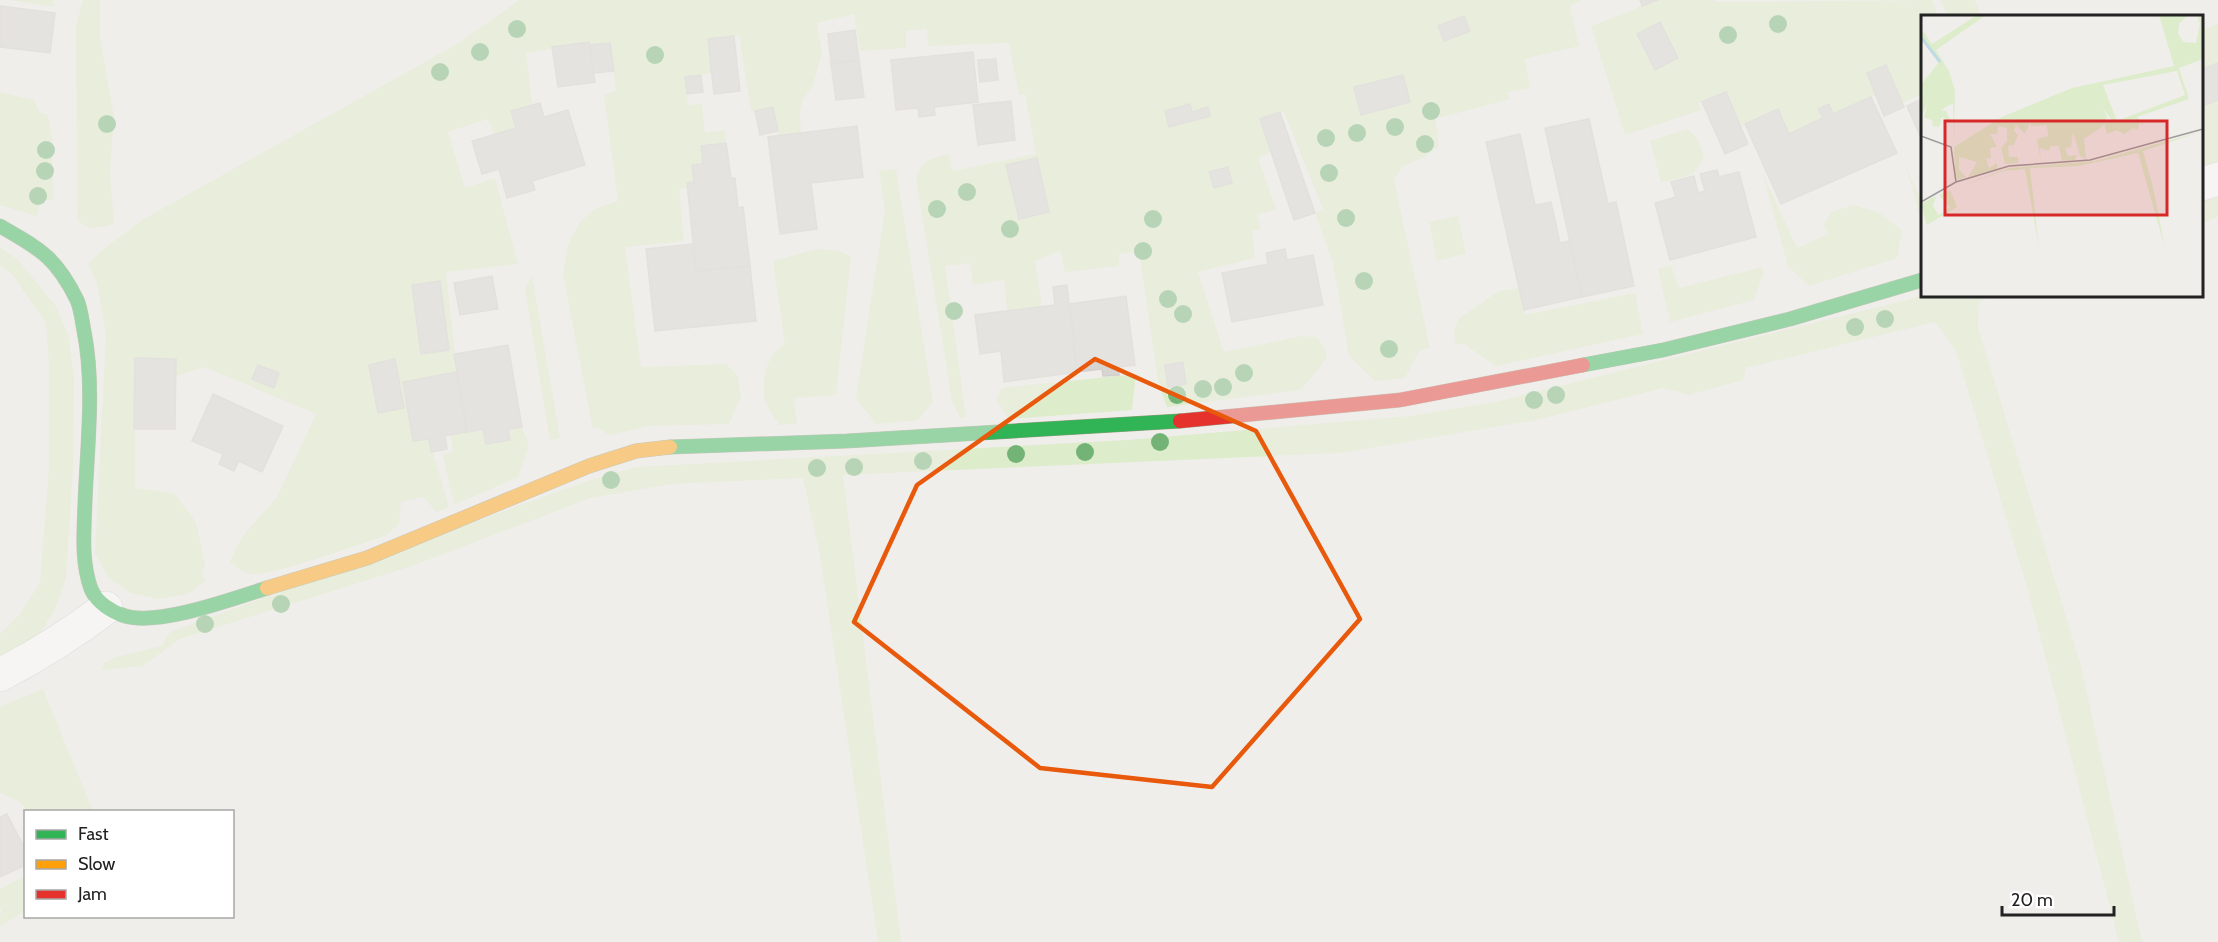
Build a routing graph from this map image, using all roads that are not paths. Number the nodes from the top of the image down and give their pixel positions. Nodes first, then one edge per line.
1 (2218, 179) edge
2 (2203, 184) edge
3 (0, 226) edge
4 (1921, 281) edge
5 (106, 608) junction
6 (0, 675) edge

1 - 2 street
3 - 5 street
4 - 5 street
5 - 6 street

